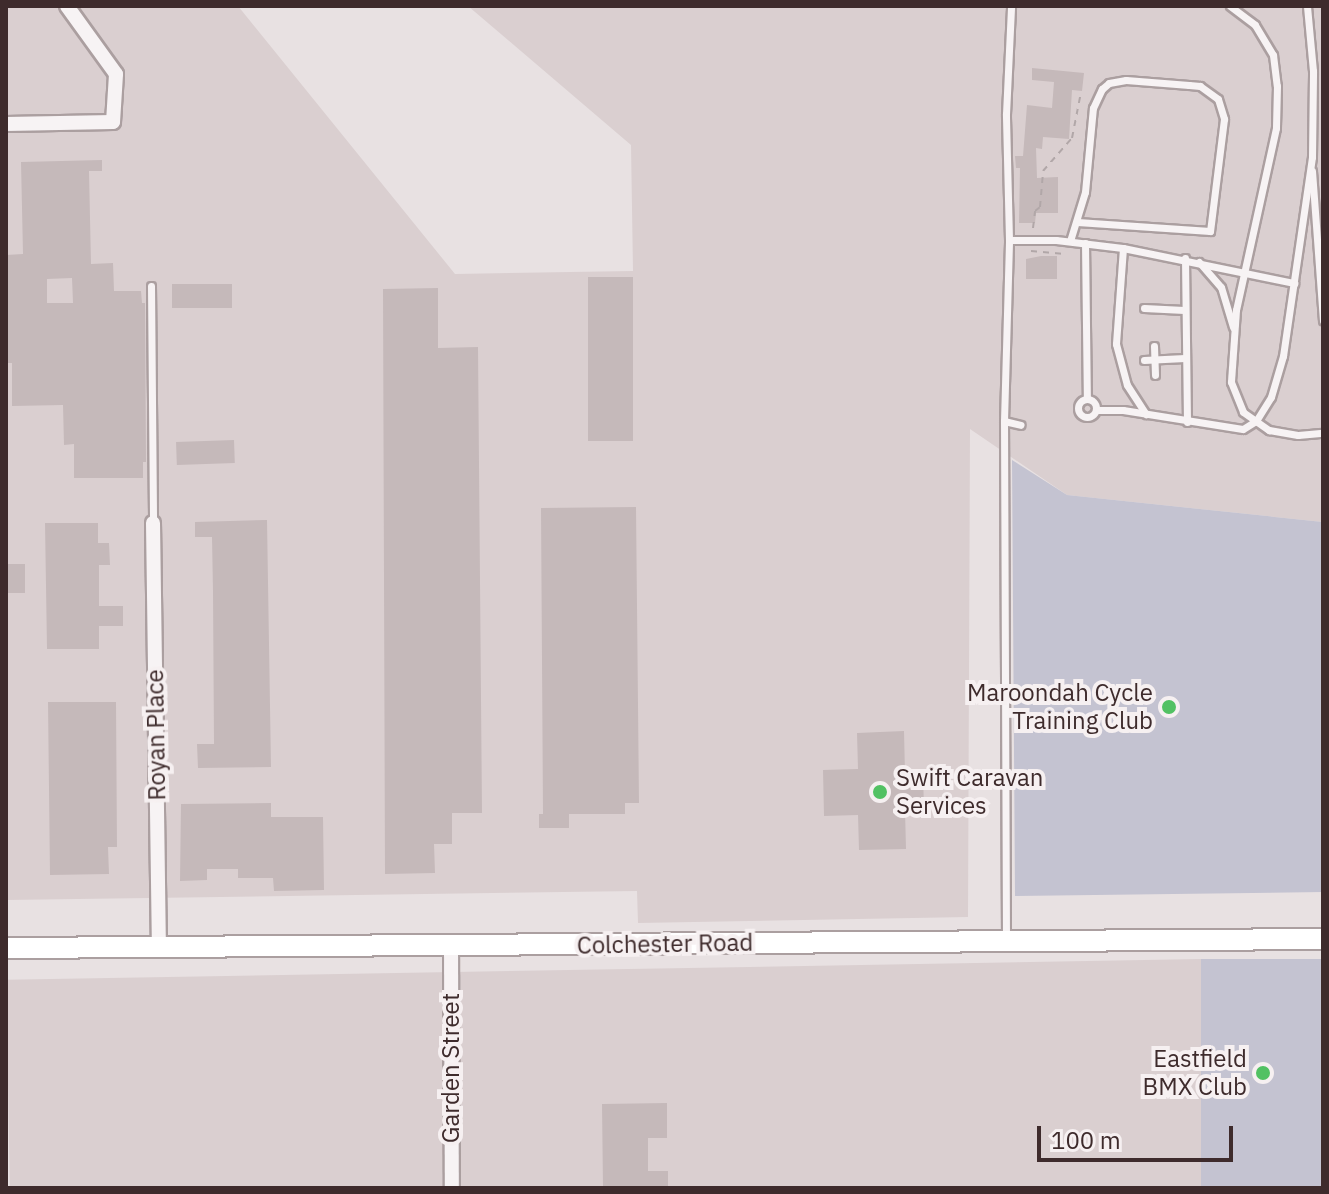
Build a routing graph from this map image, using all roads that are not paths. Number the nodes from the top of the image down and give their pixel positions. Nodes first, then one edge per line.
1 (67, 6) edge
2 (1011, 6) edge
3 (1230, 6) edge
4 (1307, 6) edge
5 (6, 124) edge
6 (1312, 157) junction
7 (1077, 222) junction
8 (1009, 240) junction
9 (1070, 241) junction
10 (1085, 243) junction
11 (1123, 248) junction
12 (1185, 258) junction
13 (1197, 260) junction
14 (1243, 270) junction
15 (1294, 283) junction
16 (151, 286) dead end
17 (1144, 308) dead end
18 (1184, 310) junction
19 (1323, 321) edge
20 (1234, 329) junction
21 (1154, 346) dead end
22 (1185, 358) junction
23 (1144, 360) dead end
24 (1155, 360) junction
25 (1155, 375) dead end
26 (1087, 399) junction
27 (1097, 410) junction
28 (1146, 414) junction
29 (1004, 421) junction
30 (1256, 421) junction
31 (1187, 422) junction
32 (1021, 425) dead end
33 (1323, 433) edge
34 (153, 523) joint
35 (1323, 939) edge
36 (1006, 940) junction
37 (159, 947) junction
38 (451, 947) junction
39 (6, 948) edge
40 (452, 1188) edge

1 - 5 street
2 - 8 lane
3 - 14 lane
4 - 6 lane
6 - 15 lane
6 - 19 lane
7 - 7 lane
7 - 9 lane
8 - 9 lane
8 - 29 lane
9 - 10 lane
10 - 11 lane
10 - 26 lane
11 - 12 lane
11 - 28 lane
12 - 13 lane
12 - 18 lane
13 - 14 lane
13 - 20 lane
14 - 15 lane
14 - 20 lane
15 - 30 lane
16 - 34 lane
17 - 18 lane
18 - 22 lane
20 - 30 lane
21 - 24 lane
22 - 24 lane
22 - 31 lane
23 - 24 lane
24 - 25 lane
26 - 27 lane
26 - 27 lane
27 - 28 lane
28 - 31 lane
29 - 32 lane
29 - 36 lane
30 - 31 lane
30 - 33 lane
34 - 37 street, Royan Place
35 - 36 main road, Colchester Road
36 - 38 main road, Colchester Road
37 - 38 main road, Colchester Road
37 - 39 main road, Colchester Road
38 - 40 street, Garden Street

